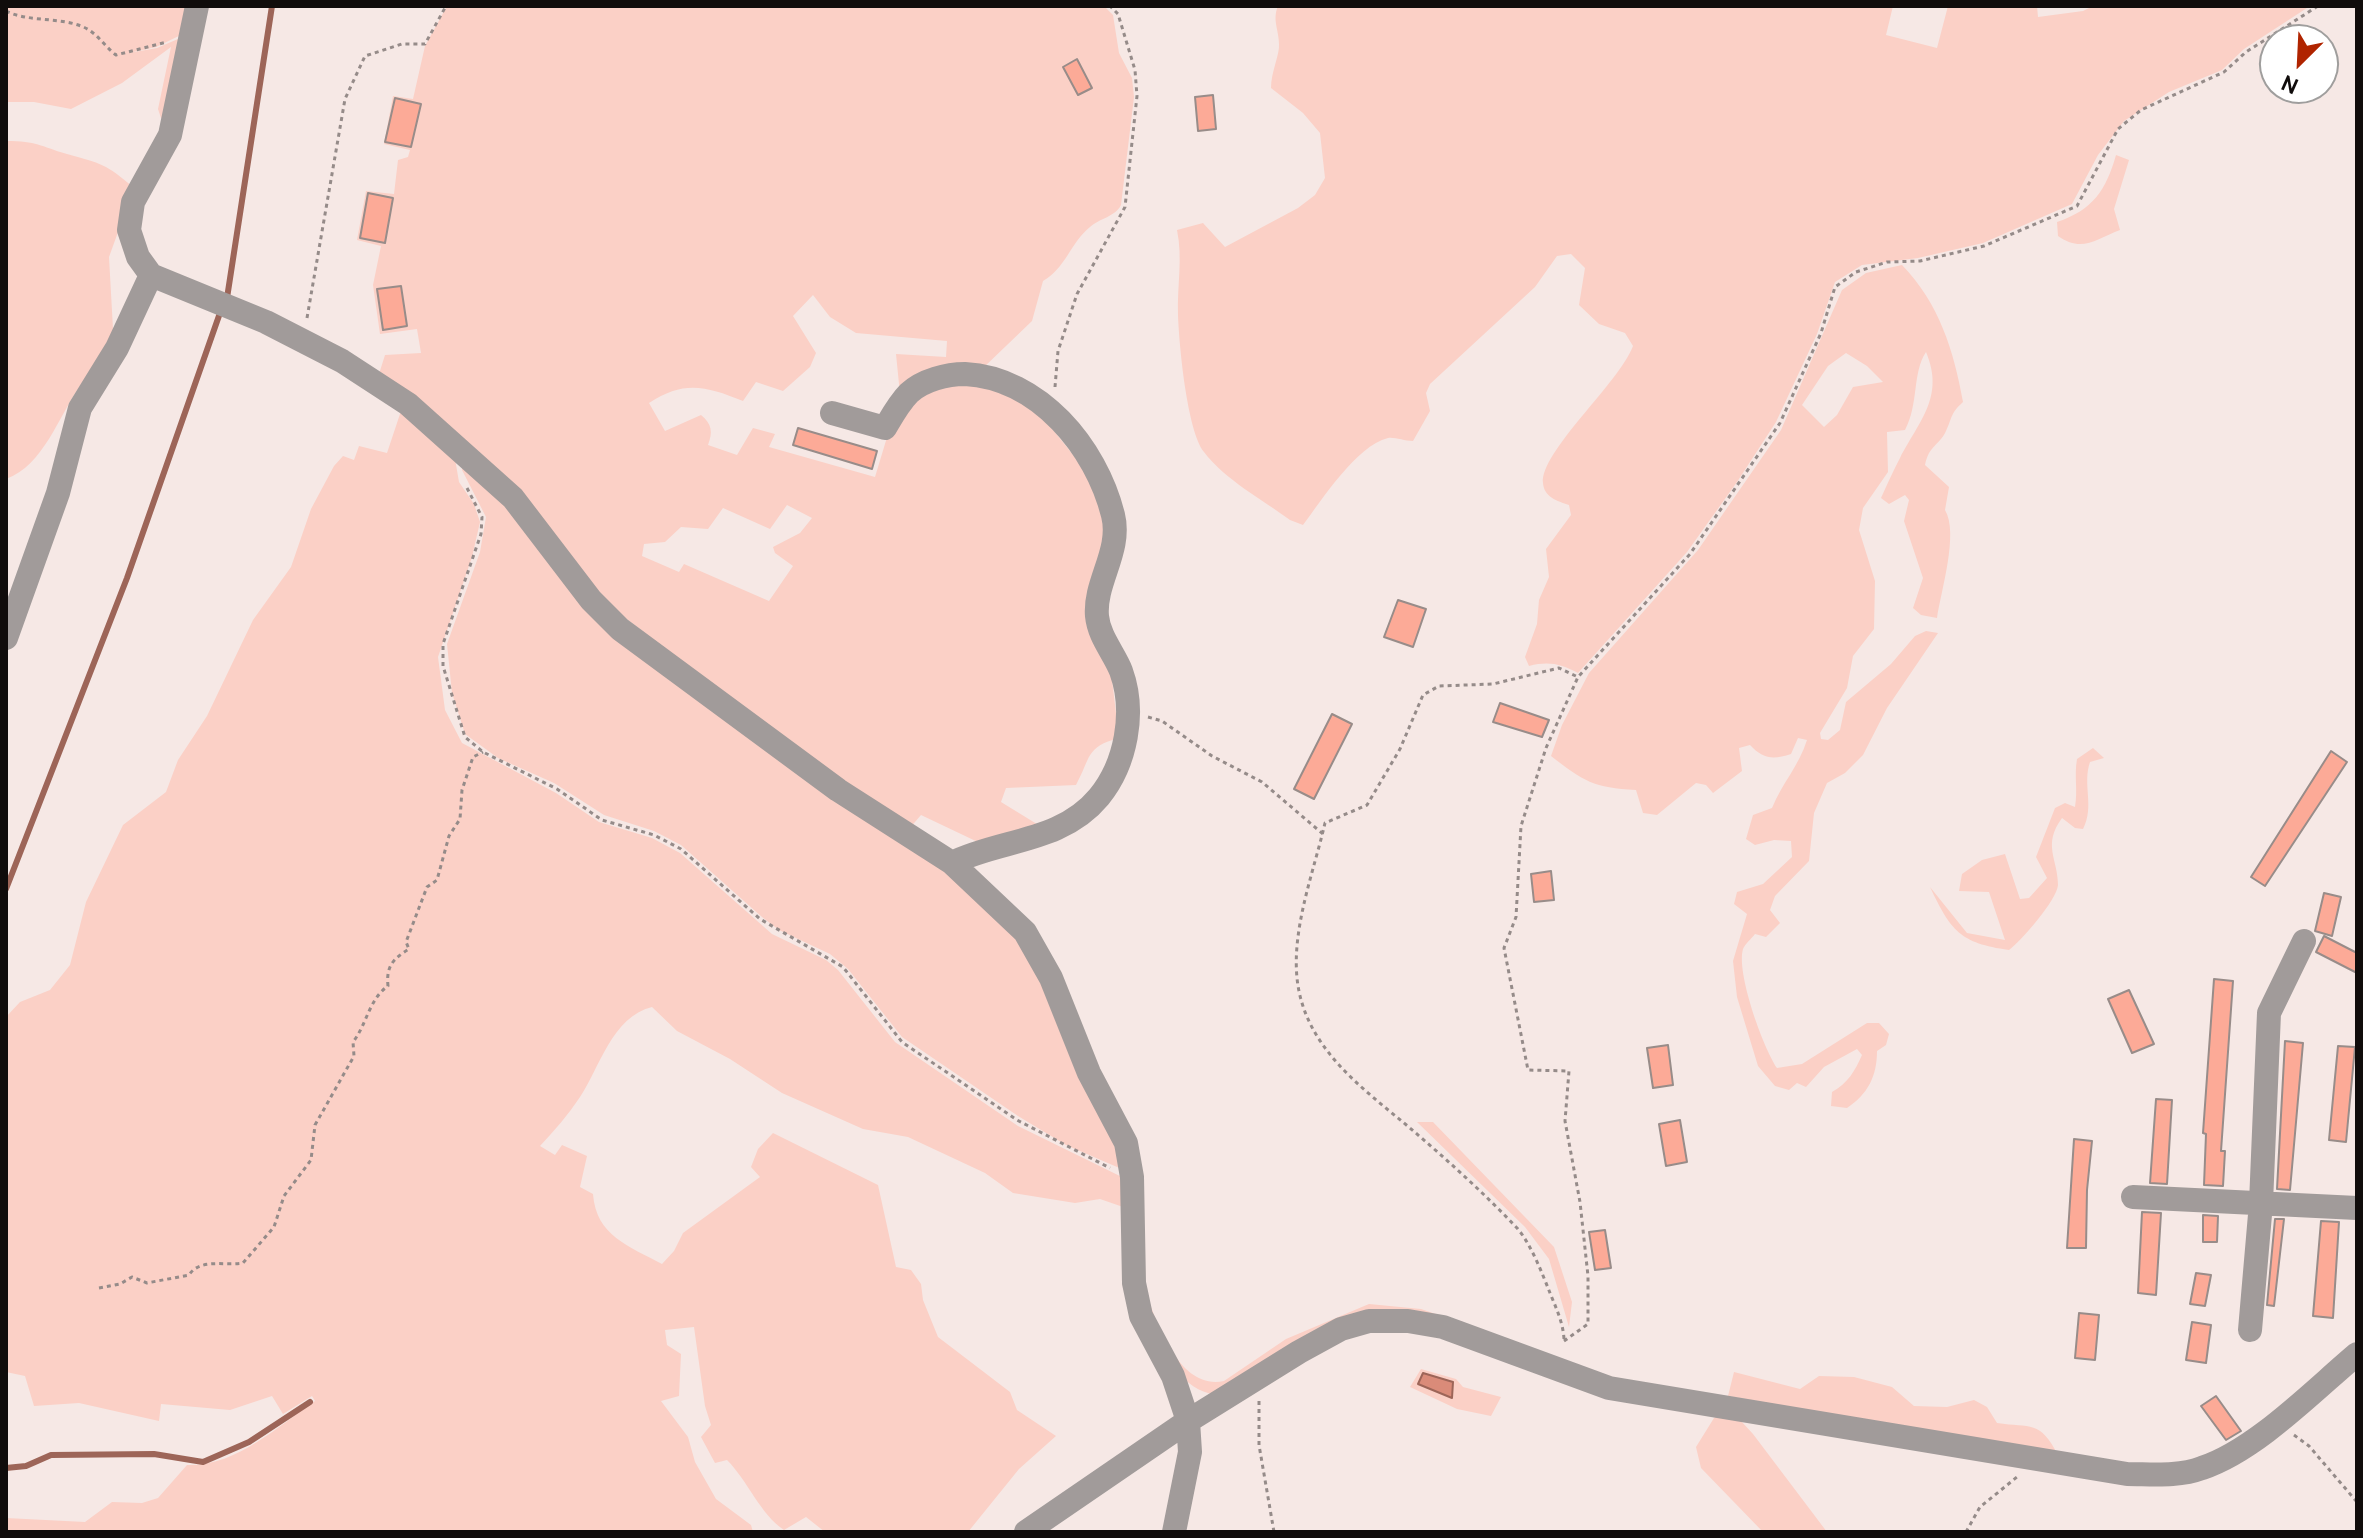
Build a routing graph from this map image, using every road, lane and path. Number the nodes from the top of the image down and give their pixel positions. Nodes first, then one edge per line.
1 (197, 6) edge
2 (446, 6) edge
3 (1110, 6) edge
4 (2318, 6) edge
5 (6, 11) edge
6 (192, 32) junction
7 (151, 275) junction
8 (304, 341) junction
9 (1051, 411) junction
10 (832, 413) dead end
11 (463, 481) dead end
12 (6, 638) edge
13 (1578, 677) junction
14 (1129, 712) junction
15 (483, 752) junction
16 (1323, 834) junction
17 (952, 863) junction
18 (2304, 941) dead end
19 (1132, 1177) junction
20 (2133, 1197) dead end
21 (2261, 1203) junction
22 (2357, 1208) edge
23 (99, 1288) dead end
24 (2250, 1330) dead end
25 (2357, 1354) edge
26 (1260, 1376) junction
27 (1188, 1421) junction
28 (2275, 1421) junction
29 (2045, 1460) junction
30 (2357, 1502) edge
31 (1026, 1532) edge
32 (1174, 1532) edge
33 (1274, 1532) edge
34 (1966, 1532) edge

1 - 6 street
2 - 8 path
3 - 9 path
4 - 13 path
5 - 6 path
6 - 7 street
7 - 8 street
7 - 12 street
8 - 17 street
9 - 10 street
9 - 14 street
11 - 15 path
13 - 16 path
13 - 16 path
14 - 16 path
14 - 17 street
15 - 19 path
15 - 23 path
17 - 19 street
18 - 21 street
19 - 27 street
20 - 21 street
21 - 22 street
21 - 24 street
25 - 28 street
26 - 27 street
26 - 29 street
26 - 33 path
27 - 31 street
27 - 32 street
28 - 29 street
28 - 30 path
29 - 34 path

